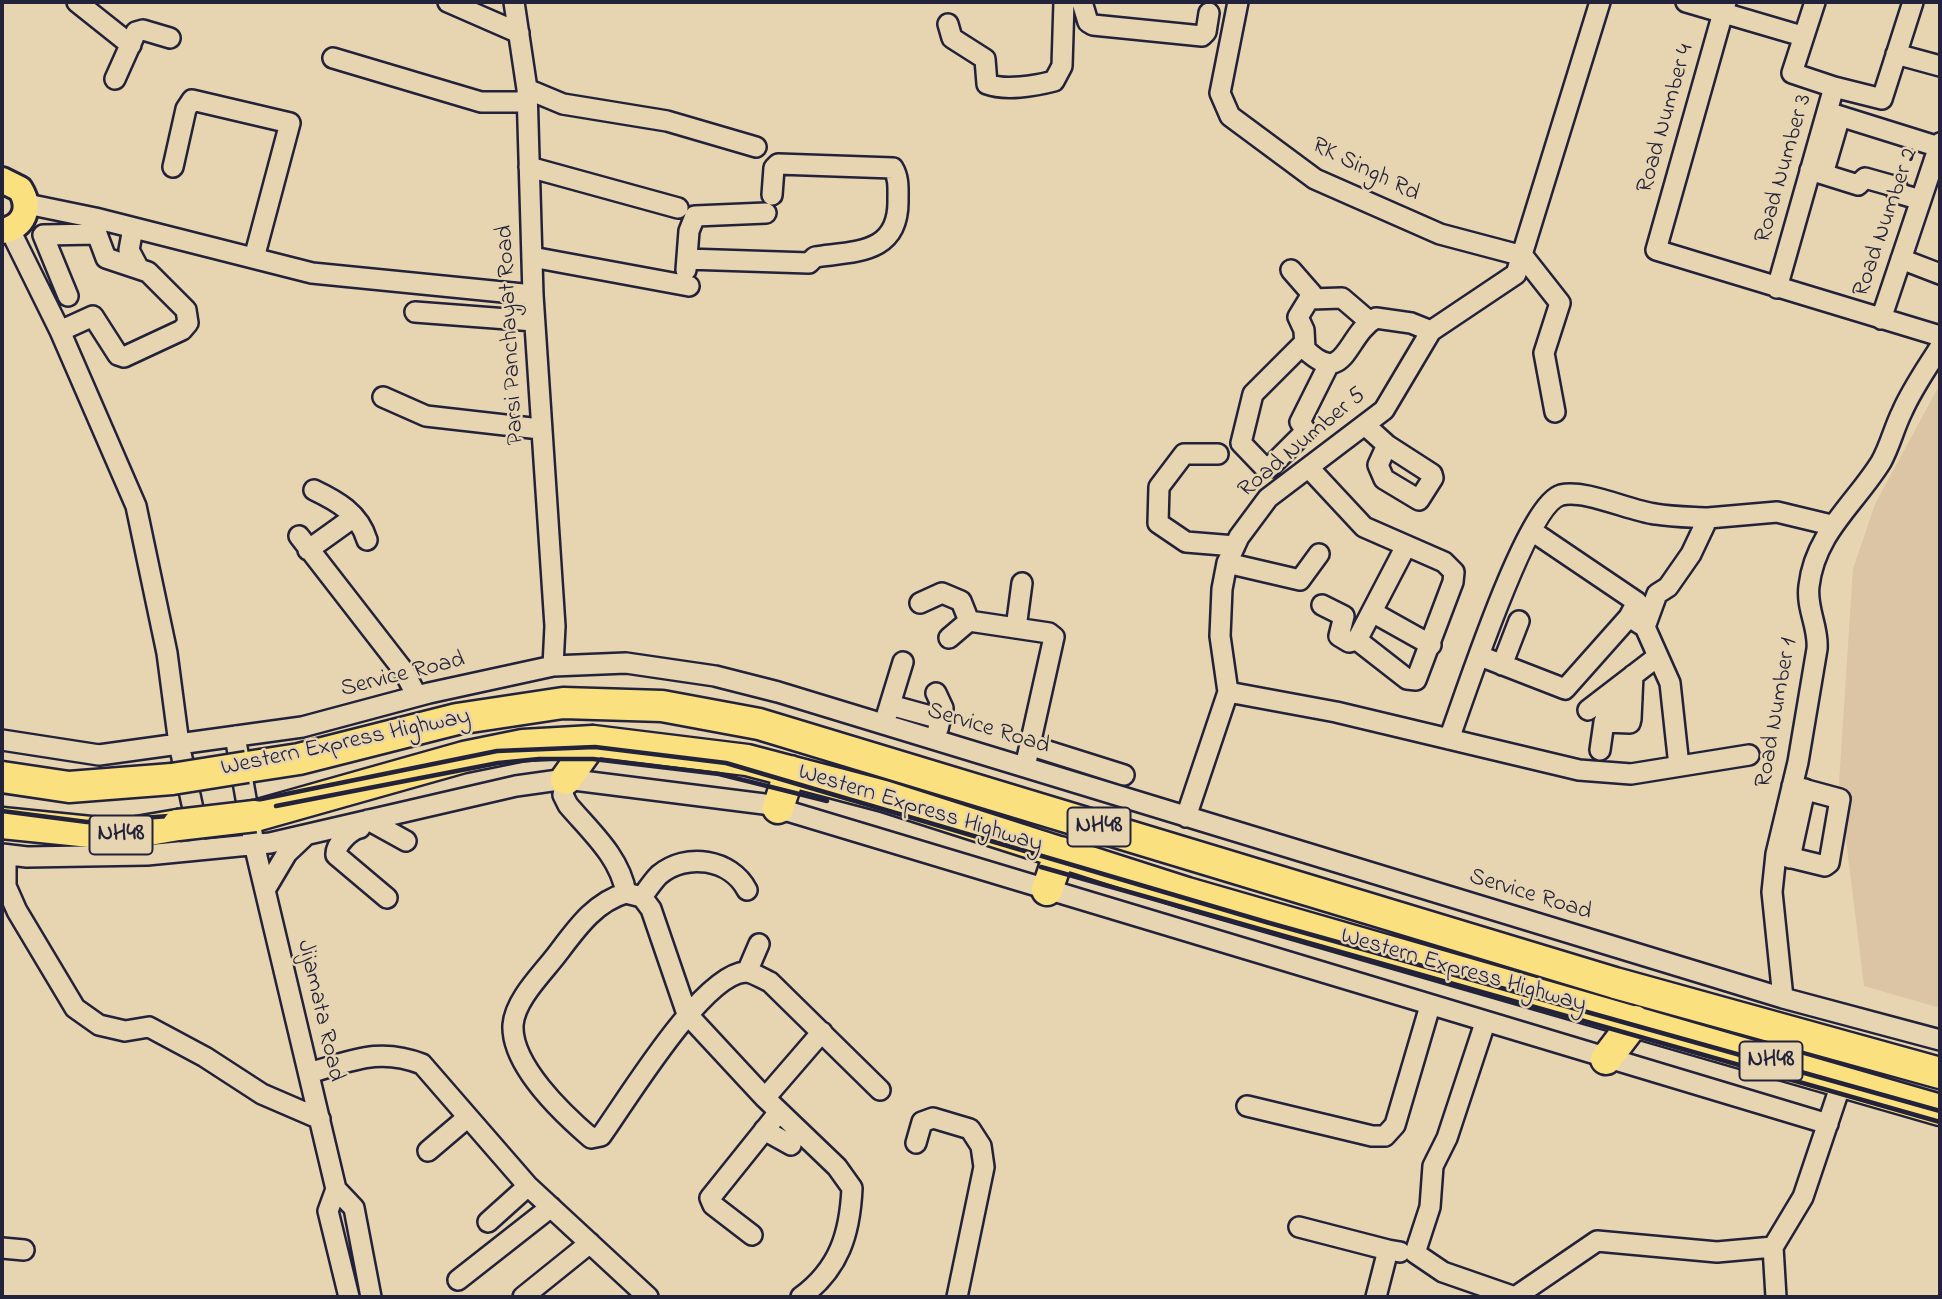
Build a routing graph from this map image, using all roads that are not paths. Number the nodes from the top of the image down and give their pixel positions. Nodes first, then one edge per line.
1 (78, 2) edge
2 (448, 2) edge
3 (514, 2) edge
4 (1064, 2) edge
5 (1082, 2) edge
6 (1238, 2) edge
7 (1600, 2) edge
8 (1686, 2) edge
9 (1815, 2) edge
10 (1913, 2) edge
11 (1724, 7) edge
12 (1209, 13) dead end
13 (948, 24) dead end
14 (519, 33) junction
15 (1802, 36) junction
16 (170, 38) dead end
17 (131, 45) junction
18 (1896, 54) junction
19 (333, 58) dead end
20 (1940, 66) edge
21 (116, 79) dead end
22 (1834, 87) junction
23 (527, 96) junction
24 (1833, 114) junction
25 (1937, 145) edge
26 (756, 147) dead end
27 (173, 167) dead end
28 (529, 167) junction
29 (1817, 172) junction
30 (2, 180) edge
31 (1918, 199) junction
32 (27, 204) junction
33 (678, 208) dead end
34 (96, 226) junction
35 (133, 228) junction
36 (6, 231) edge
37 (532, 257) junction
38 (1523, 257) junction
39 (254, 258) junction
40 (687, 259) junction
41 (1906, 261) junction
42 (138, 267) junction
43 (1291, 270) dead end
44 (1940, 274) edge
45 (1777, 288) junction
46 (533, 295) junction
47 (1311, 299) junction
48 (46, 304) junction
49 (415, 312) dead end
50 (1886, 313) junction
51 (534, 321) junction
52 (1370, 322) junction
53 (1940, 326) edge
54 (60, 331) junction
55 (1431, 331) junction
56 (1940, 336) edge
57 (1303, 344) junction
58 (1940, 347) edge
59 (1329, 364) junction
60 (383, 397) dead end
61 (1555, 412) dead end
62 (1366, 426) junction
63 (541, 429) junction
64 (1387, 445) dead end
65 (1218, 454) dead end
66 (1278, 459) junction
67 (1303, 473) junction
68 (314, 490) dead end
69 (354, 517) junction
70 (1708, 518) junction
71 (1831, 525) junction
72 (1532, 531) junction
73 (367, 540) dead end
74 (1406, 546) junction
75 (1231, 554) junction
76 (1319, 554) dead end
77 (1023, 583) dead end
78 (920, 603) dead end
79 (1322, 605) dead end
80 (1372, 612) junction
81 (969, 621) junction
82 (1519, 621) dead end
83 (1637, 622) junction
84 (1016, 628) junction
85 (948, 638) dead end
86 (1357, 640) junction
87 (1431, 645) junction
88 (1480, 656) junction
89 (1657, 657) junction
90 (903, 662) dead end
91 (1502, 665) junction
92 (553, 667) junction
93 (1633, 675) junction
94 (1228, 692) junction
95 (936, 693) dead end
96 (417, 696) junction
97 (890, 705) junction
98 (1596, 716) junction
99 (941, 719) junction
100 (884, 724) junction
101 (235, 736) junction
102 (1449, 739) junction
103 (2, 740) edge
104 (934, 740) junction
105 (593, 741) junction
106 (179, 744) junction
107 (1032, 746) junction
108 (1600, 750) dead end
109 (1749, 755) dead end
110 (1679, 766) junction
111 (1025, 768) junction
112 (790, 771) junction
113 (1124, 775) dead end
114 (2, 777) edge
115 (566, 779) junction
116 (1798, 788) junction
117 (778, 808) junction
118 (1186, 817) junction
119 (2, 823) edge
120 (360, 824) junction
121 (255, 830) junction
122 (315, 836) junction
123 (381, 841) dead end
124 (406, 841) dead end
125 (202, 852) junction
126 (1060, 852) junction
127 (4, 854) edge
128 (1783, 856) junction
129 (265, 890) junction
130 (747, 890) dead end
131 (1047, 890) junction
132 (634, 895) junction
133 (387, 898) dead end
134 (760, 944) dead end
135 (747, 972) junction
136 (1783, 998) junction
137 (1430, 1006) junction
138 (687, 1014) junction
139 (1635, 1021) junction
140 (1485, 1023) junction
141 (822, 1032) junction
142 (1940, 1040) edge
143 (1606, 1059) junction
144 (309, 1073) junction
145 (1940, 1073) edge
146 (1842, 1082) junction
147 (880, 1090) dead end
148 (772, 1105) junction
149 (1247, 1106) dead end
150 (1940, 1110) edge
151 (468, 1117) junction
152 (320, 1119) junction
153 (1828, 1124) junction
154 (764, 1130) junction
155 (916, 1143) dead end
156 (791, 1145) dead end
157 (428, 1152) dead end
158 (527, 1186) junction
159 (336, 1189) junction
160 (551, 1208) junction
161 (488, 1222) dead end
162 (1299, 1227) dead end
163 (752, 1235) dead end
164 (590, 1244) junction
165 (1773, 1247) junction
166 (2, 1248) edge
167 (24, 1250) dead end
168 (1388, 1250) junction
169 (1415, 1253) junction
170 (458, 1280) dead end
171 (819, 1291) edge
172 (637, 1294) edge
173 (349, 1297) edge
174 (371, 1297) edge
175 (523, 1297) edge
176 (801, 1297) edge
177 (957, 1297) edge
178 (1376, 1297) edge
179 (1515, 1297) edge
180 (1776, 1297) edge

1 - 17 street
2 - 14 street
3 - 14 street, Parsi Panchayat Road
4 - 13 street
5 - 12 street
6 - 38 street, RK Singh Rd
7 - 38 street, Road Number 5
8 - 11 street
9 - 15 street
10 - 18 street, Road Number 3
11 - 15 street
11 - 45 street, Road Number 4
14 - 23 street, Parsi Panchayat Road
15 - 22 street
16 - 17 street
17 - 21 street
18 - 20 street
18 - 22 street, Road Number 3
19 - 23 street
22 - 24 street, Road Number 3
23 - 26 street
23 - 28 street, Parsi Panchayat Road
24 - 25 street
24 - 29 street, Road Number 3
25 - 31 street, Road Number 2
27 - 39 street
28 - 33 street
28 - 37 street, Parsi Panchayat Road
29 - 31 street
29 - 45 street, Road Number 3
30 - 32 main road
31 - 41 street, Road Number 2
32 - 34 street
32 - 36 main road
34 - 35 street
34 - 42 street
34 - 48 street
35 - 39 street
35 - 42 street
36 - 48 street
37 - 40 street
37 - 46 street, Parsi Panchayat Road
38 - 55 street, Road Number 5
38 - 61 street
39 - 46 street
40 - 40 street
41 - 44 street
41 - 50 street, Road Number 2
42 - 54 street
43 - 47 street
45 - 50 street
46 - 51 street, Parsi Panchayat Road
47 - 52 street
47 - 57 street
48 - 54 street
49 - 51 street
50 - 53 street
50 - 56 street
51 - 63 street, Parsi Panchayat Road
52 - 55 street
52 - 59 street
54 - 106 street
55 - 62 street, Road Number 5
57 - 59 street
57 - 66 street
58 - 71 street, Road Number 1
59 - 66 street
60 - 63 street
62 - 64 street
62 - 67 street, Road Number 5
63 - 92 street, Parsi Panchayat Road
65 - 75 street
66 - 67 street
67 - 74 street
67 - 75 street, Road Number 5
68 - 69 street
69 - 73 street
69 - 96 street
70 - 71 street
70 - 72 street
70 - 83 street
71 - 116 street, Road Number 1
72 - 83 street
72 - 88 street
74 - 80 street
74 - 87 street
75 - 76 street
75 - 94 street, Road Number 5
77 - 84 street
78 - 81 street
79 - 86 street
80 - 86 street
80 - 87 street
81 - 84 street
81 - 85 street
82 - 91 street
83 - 89 street
83 - 91 street
84 - 107 street
86 - 87 street
88 - 91 street
88 - 102 street
89 - 93 street
89 - 110 street
90 - 97 street
92 - 96 street, Service Road
92 - 100 street, Service Road
93 - 98 street
93 - 98 street
94 - 102 street
94 - 118 street, Road Number 5
95 - 99 street
96 - 101 street, Service Road
97 - 99 street
97 - 100 street
98 - 108 street
99 - 104 street
100 - 104 street, Service Road
101 - 106 street, Service Road
101 - 121 street, Jijamata Road
102 - 110 street
103 - 106 street, Service Road
104 - 111 street, Service Road
105 - 112 highway, Western Express Highway / NH48
105 - 115 highway
105 - 121 highway, Western Express Highway / NH48
106 - 125 street
107 - 111 street
107 - 113 street
109 - 110 street
111 - 118 street, Service Road
112 - 117 highway
112 - 126 highway, Western Express Highway / NH48
114 - 145 highway, Western Express Highway / NH48, bridge
115 - 117 street
115 - 120 street
115 - 132 street
116 - 128 street, Road Number 1
116 - 128 street
117 - 131 street
118 - 136 street, Service Road
119 - 121 highway, Western Express Highway / NH48, bridge
120 - 122 street
120 - 123 street
120 - 124 street
120 - 133 street
121 - 122 street
121 - 125 street
121 - 129 street, Jijamata Road
122 - 129 street
125 - 127 street
126 - 131 highway
126 - 139 highway, Western Express Highway / NH48
127 - 152 street
128 - 136 street, Road Number 1
129 - 144 street, Jijamata Road
130 - 132 street
131 - 137 street
132 - 138 street
132 - 138 street
134 - 135 street
135 - 138 street
135 - 141 street
136 - 142 street, Service Road
137 - 140 street
137 - 149 street
138 - 148 street
139 - 143 highway
139 - 146 highway, Western Express Highway / NH48
140 - 143 street
140 - 169 street
141 - 147 street
141 - 148 street
143 - 153 street
144 - 151 street
144 - 152 street, Jijamata Road
146 - 150 highway, Western Express Highway / NH48
146 - 153 street
148 - 154 street
148 - 171 street
151 - 157 street
151 - 158 street
152 - 159 street, Jijamata Road
153 - 165 street
154 - 156 street
154 - 163 street
155 - 177 street
158 - 160 street
158 - 161 street
159 - 173 street, Jijamata Road
159 - 174 street, Jijamata Road
160 - 164 street
160 - 170 street
162 - 168 street
164 - 172 street
164 - 175 street
165 - 179 street
165 - 180 street
166 - 167 street
168 - 169 street
168 - 178 street
169 - 179 street
171 - 176 street

